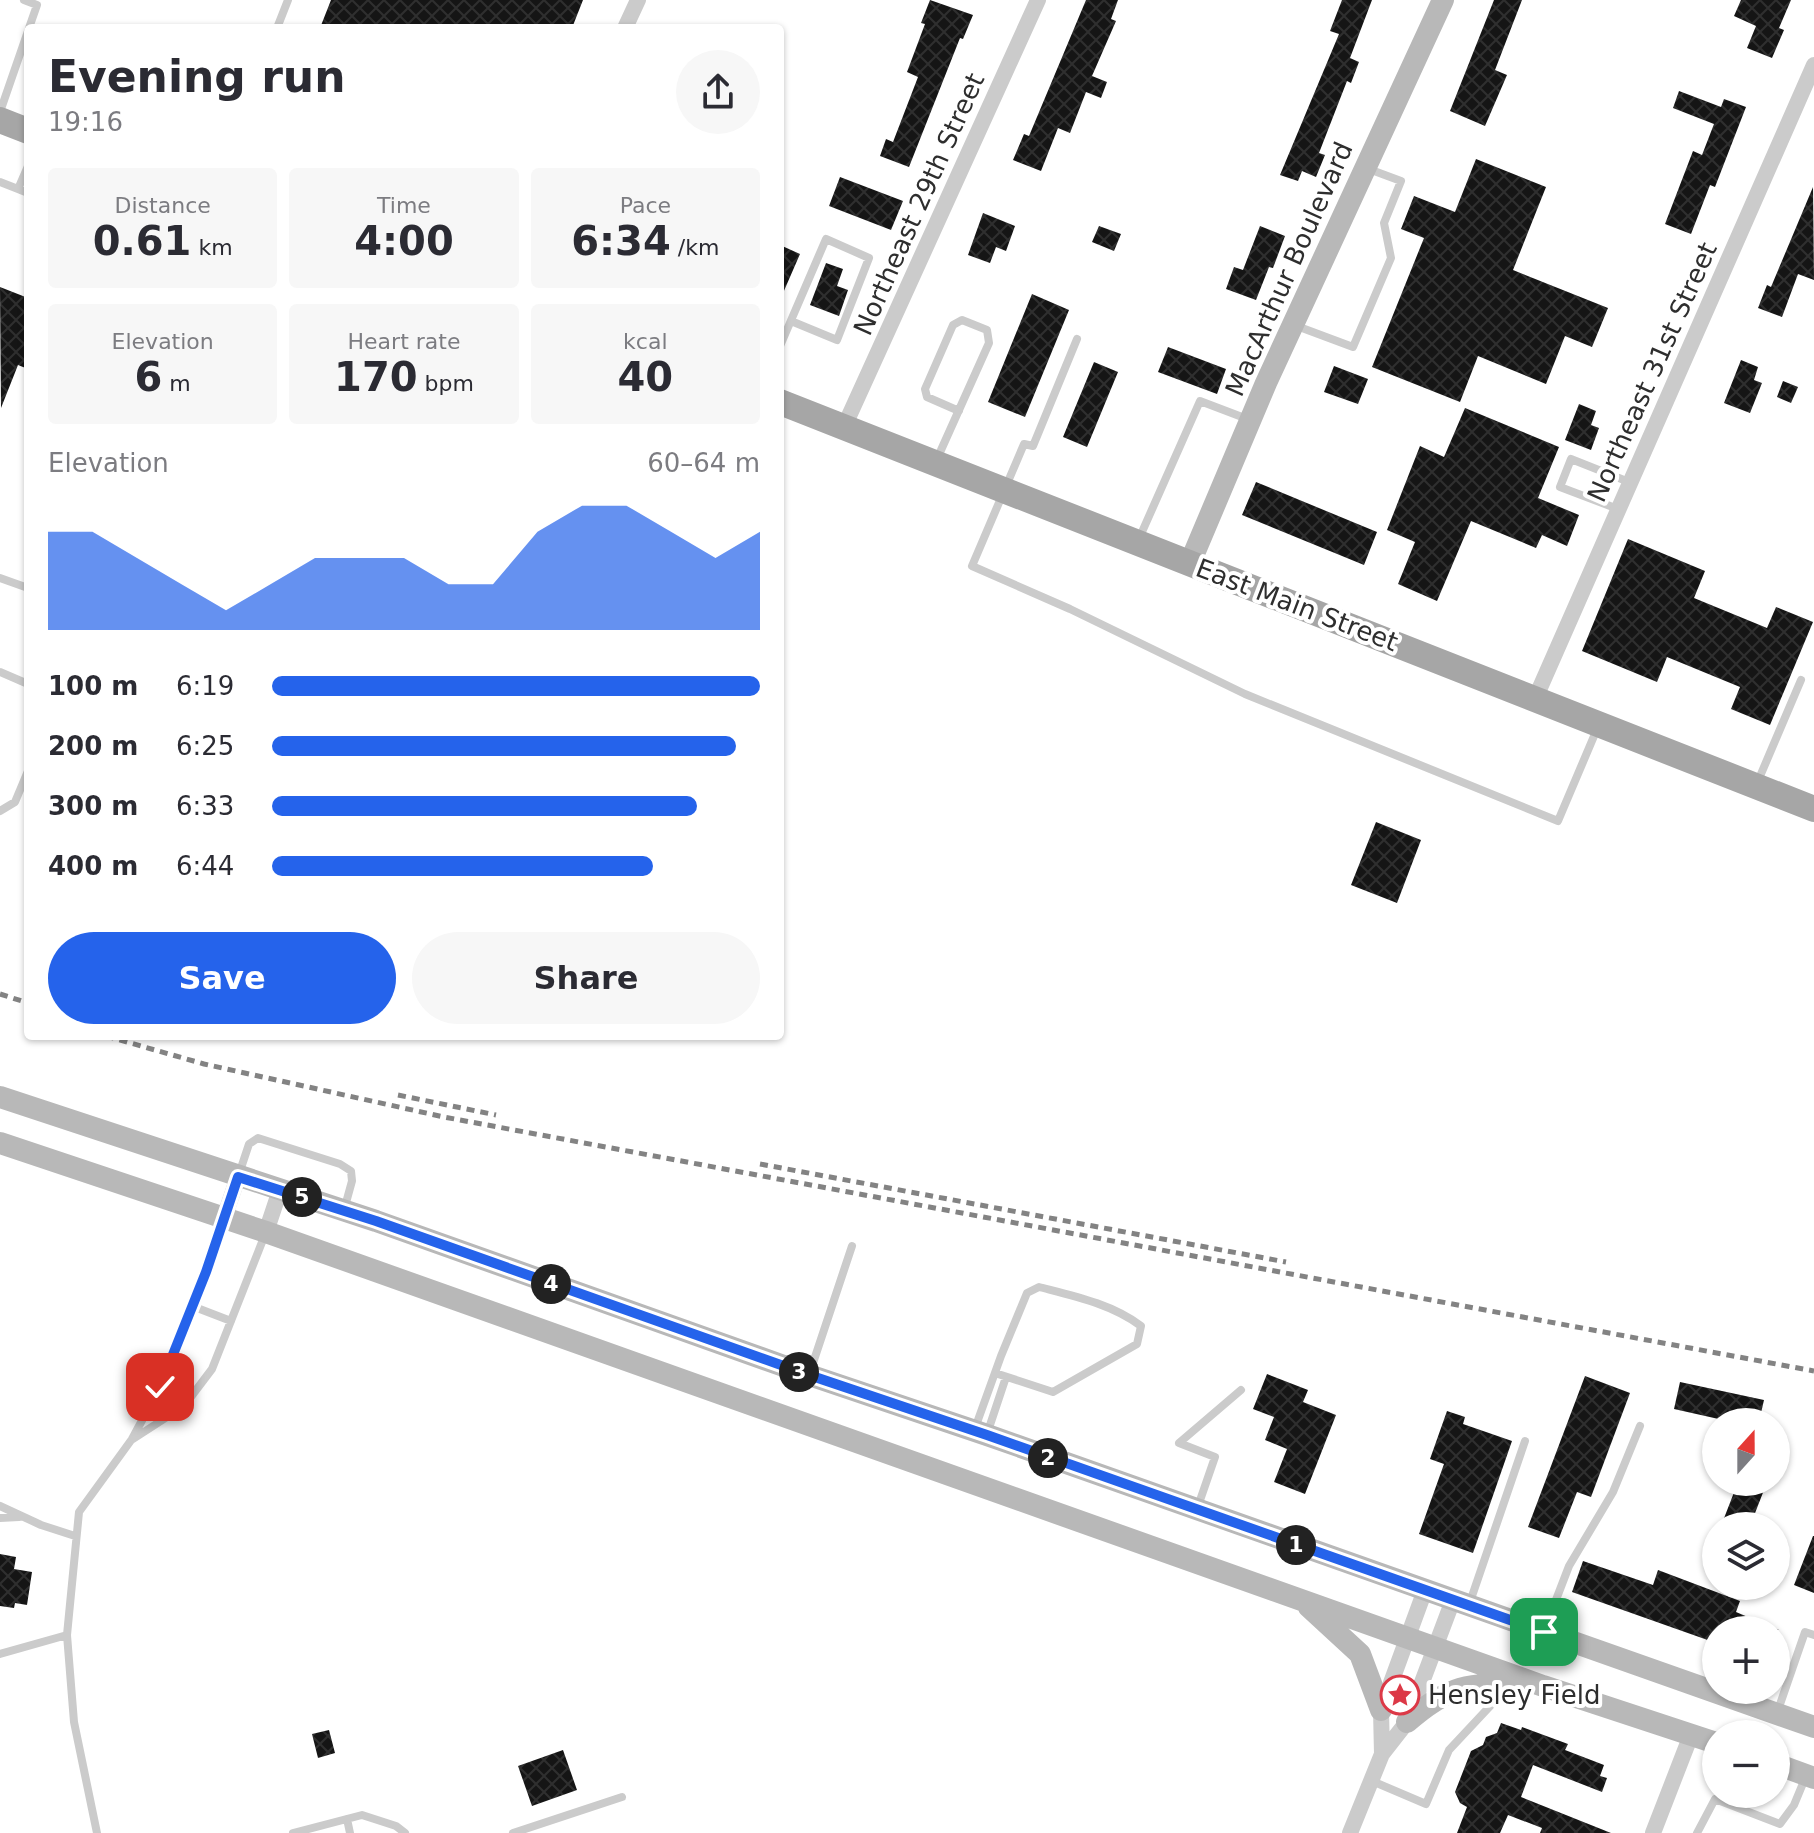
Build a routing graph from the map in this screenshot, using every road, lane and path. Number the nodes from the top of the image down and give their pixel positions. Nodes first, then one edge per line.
1 (24, 0) edge
2 (288, 0) edge
3 (638, 0) edge
4 (1038, 0) edge
5 (1443, 0) edge
6 (31, 24) edge
7 (279, 24) edge
8 (627, 24) edge
9 (24, 44) edge
10 (1814, 65) edge
11 (0, 112) edge
12 (0, 120) edge
13 (24, 129) edge
14 (1366, 168) junction
15 (24, 175) edge
16 (0, 182) edge
17 (18, 189) junction
18 (24, 191) edge
19 (791, 321) junction
20 (1293, 324) junction
21 (784, 337) edge
22 (1077, 339) dead end
23 (784, 404) edge
24 (959, 411) junction
25 (1251, 420) junction
26 (844, 427) junction
27 (935, 463) junction
28 (1630, 483) junction
29 (1005, 491) junction
30 (1618, 509) junction
31 (1137, 543) junction
32 (1190, 563) junction
33 (0, 578) edge
34 (24, 587) edge
35 (0, 672) edge
36 (1801, 680) dead end
37 (24, 682) edge
38 (1535, 699) junction
39 (1599, 724) junction
40 (24, 781) edge
41 (1756, 786) junction
42 (1814, 809) edge
43 (0, 811) edge
44 (0, 1097) edge
45 (0, 1143) edge
46 (238, 1177) junction
47 (280, 1190) junction
48 (343, 1210) junction
49 (224, 1218) junction
50 (266, 1232) junction
51 (852, 1246) dead end
52 (192, 1306) junction
53 (231, 1321) junction
54 (995, 1373) junction
55 (809, 1375) junction
56 (1006, 1377) junction
57 (1241, 1390) dead end
58 (1640, 1426) dead end
59 (980, 1433) junction
60 (132, 1439) junction
61 (1525, 1441) dead end
62 (0, 1506) edge
63 (1196, 1510) junction
64 (24, 1517) junction
65 (0, 1518) edge
66 (75, 1536) junction
67 (1425, 1590) junction
68 (1296, 1596) junction
69 (1461, 1603) junction
70 (1544, 1632) junction
71 (67, 1635) junction
72 (1814, 1635) edge
73 (1407, 1637) junction
74 (1436, 1647) junction
75 (0, 1654) edge
76 (1511, 1684) junction
77 (1543, 1686) junction
78 (1381, 1710) junction
79 (1777, 1713) junction
80 (1407, 1722) junction
81 (1814, 1727) edge
82 (1691, 1735) junction
83 (1702, 1739) edge
84 (1382, 1754) junction
85 (1790, 1769) edge
86 (1810, 1776) edge
87 (1371, 1781) junction
88 (622, 1797) dead end
89 (347, 1819) junction
90 (97, 1833) edge
91 (293, 1833) edge
92 (350, 1833) edge
93 (405, 1833) edge
94 (513, 1833) edge
95 (1350, 1833) edge
96 (1653, 1833) edge
97 (1697, 1833) edge

1 - 6 lane
2 - 7 lane
3 - 8 street
4 - 26 street, Northeast 29th Street
5 - 14 main road, MacArthur Boulevard
9 - 11 lane
10 - 28 street, Northeast 31st Street
12 - 13 main road
14 - 20 main road, MacArthur Boulevard
14 - 20 lane
15 - 17 lane
16 - 17 lane
17 - 18 lane
19 - 19 lane
19 - 21 lane
20 - 25 main road, MacArthur Boulevard
22 - 29 lane
23 - 26 main road, East Main Street
24 - 24 lane
24 - 27 lane
25 - 31 lane
25 - 32 main road, MacArthur Boulevard
26 - 27 main road, East Main Street
27 - 29 main road, East Main Street
28 - 30 street, Northeast 31st Street
28 - 30 lane
29 - 31 main road, East Main Street
29 - 39 lane
30 - 38 street, Northeast 31st Street
31 - 32 main road, East Main Street
32 - 38 main road, East Main Street
33 - 34 lane
35 - 37 lane
36 - 41 lane
38 - 39 main road, East Main Street
39 - 41 main road, East Main Street
40 - 43 lane
41 - 42 main road, East Main Street
44 - 46 main road
45 - 49 main road
46 - 47 main road
46 - 48 lane
46 - 49 street
47 - 48 main road
47 - 50 street
48 - 55 main road
49 - 50 main road
49 - 52 lane
50 - 53 lane
50 - 68 main road
51 - 55 lane
52 - 53 lane
52 - 60 lane
53 - 60 lane
54 - 56 lane
54 - 56 lane
54 - 59 lane
55 - 59 main road
56 - 59 lane
57 - 63 lane
58 - 70 lane
59 - 63 main road
60 - 66 lane
61 - 69 lane
62 - 64 lane
63 - 67 main road
64 - 65 lane
64 - 66 lane
66 - 71 lane
67 - 69 main road
67 - 73 street
68 - 73 main road
68 - 78 main road
69 - 70 main road
69 - 74 street
70 - 79 main road
71 - 75 lane
71 - 90 lane
72 - 79 lane
73 - 74 main road
73 - 78 street
74 - 77 main road
74 - 80 street
76 - 77 main road
76 - 80 main road
76 - 87 lane
77 - 82 main road
78 - 84 street
79 - 81 main road
80 - 84 street
82 - 83 main road
82 - 96 street
84 - 87 street
85 - 86 main road
86 - 97 lane
87 - 95 street
88 - 94 lane
89 - 91 lane
89 - 92 lane
89 - 93 lane

